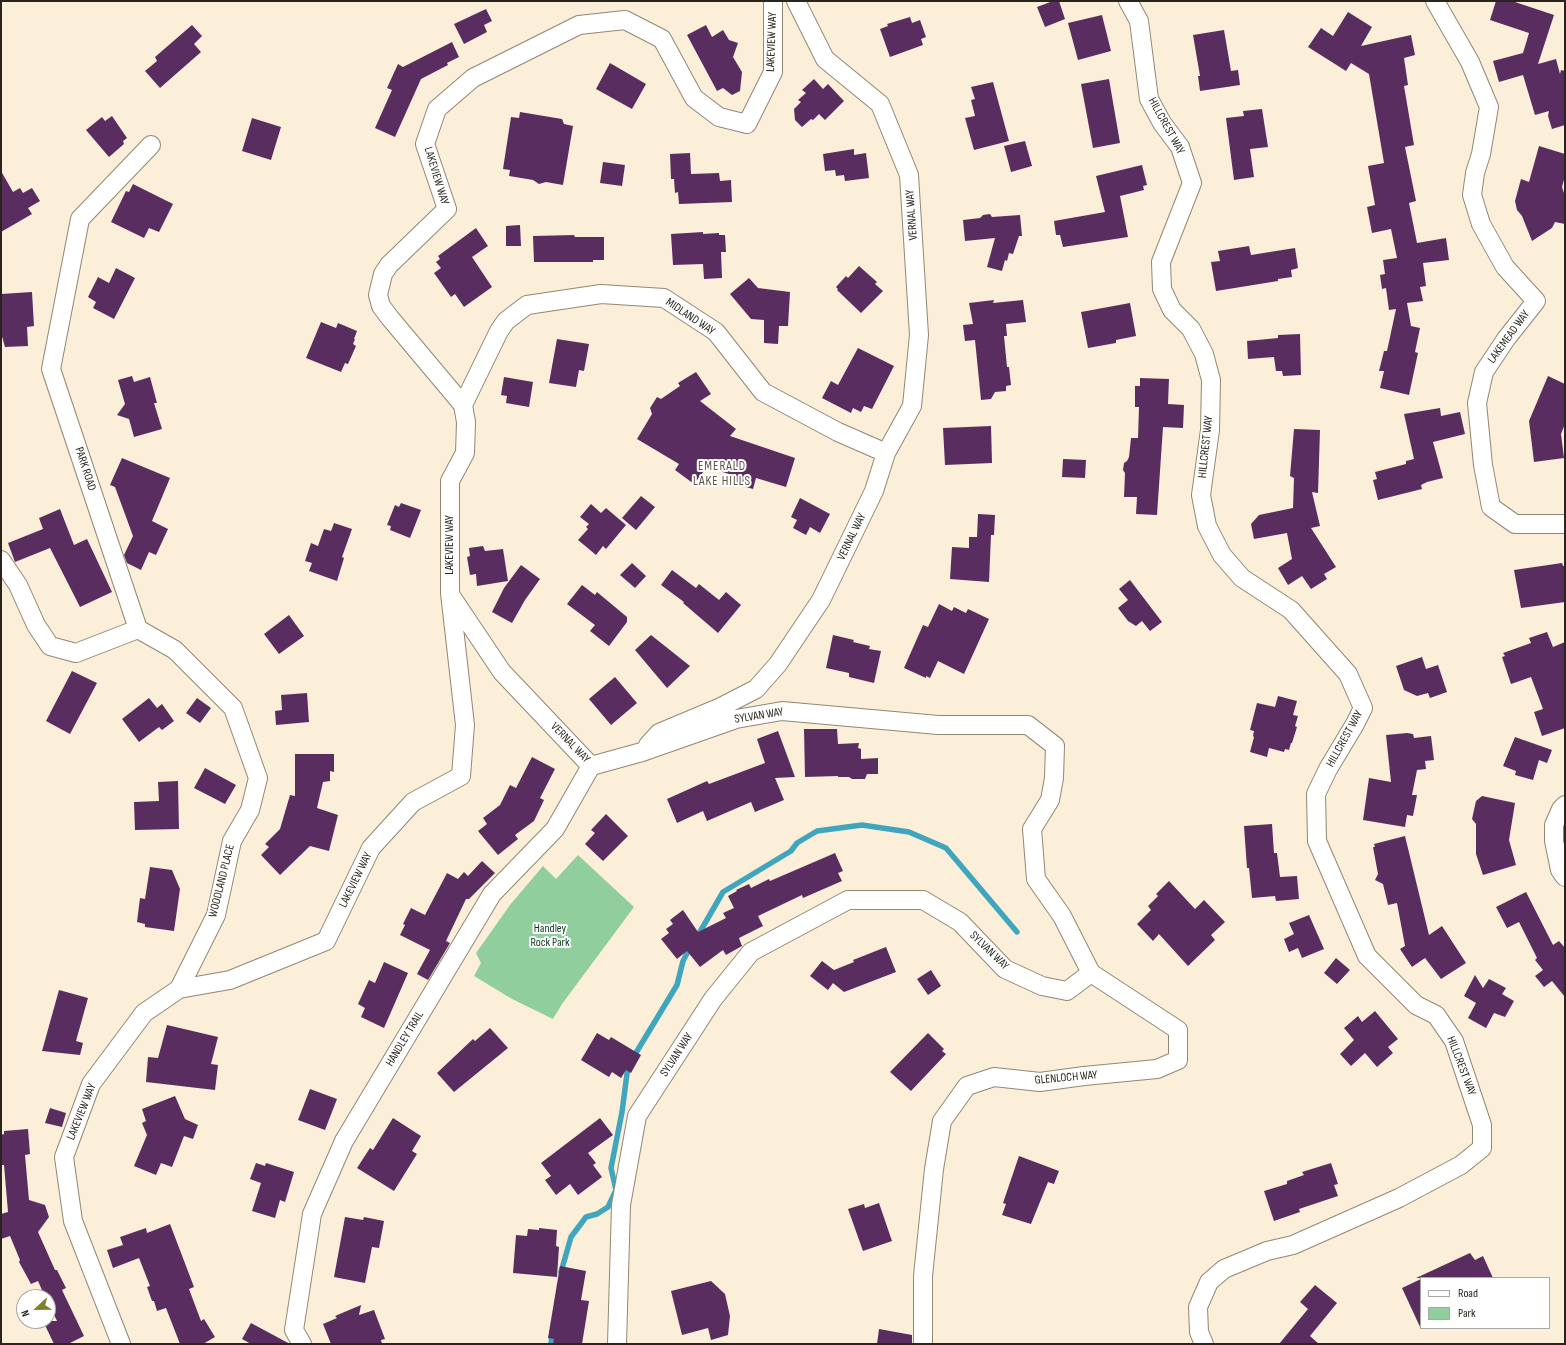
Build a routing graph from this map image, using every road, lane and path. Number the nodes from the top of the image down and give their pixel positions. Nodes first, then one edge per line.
1 (773, 1) edge
2 (796, 1) edge
3 (1128, 1) edge
4 (1435, 1) edge
5 (151, 144) dead end
6 (463, 405) junction
7 (886, 453) junction
8 (1565, 524) edge
9 (1, 560) edge
10 (450, 594) junction
11 (138, 629) junction
12 (642, 752) junction
13 (591, 766) junction
14 (1565, 805) edge
15 (1565, 877) edge
16 (1091, 973) junction
17 (178, 989) junction
18 (121, 1344) edge
19 (302, 1344) edge
20 (617, 1344) edge
21 (923, 1344) edge
22 (1204, 1344) edge

1 - 6 street, LAKEVIEW WAY
2 - 7 street, VERNAL WAY
3 - 22 street, HILLCREST WAY
4 - 8 street, LAKEMEAD WAY
5 - 11 street, PARK ROAD
6 - 7 street, MIDLAND WAY
6 - 10 street, LAKEVIEW WAY
7 - 12 street, VERNAL WAY
9 - 11 street
10 - 13 street, VERNAL WAY
10 - 17 street, LAKEVIEW WAY
11 - 17 street, WOODLAND PLACE
12 - 13 street, VERNAL WAY
12 - 16 street, SYLVAN WAY
13 - 19 street, HANDLEY TRAIL
14 - 15 street
16 - 20 street, SYLVAN WAY
16 - 21 street, GLENLOCH WAY
17 - 18 street, LAKEVIEW WAY

